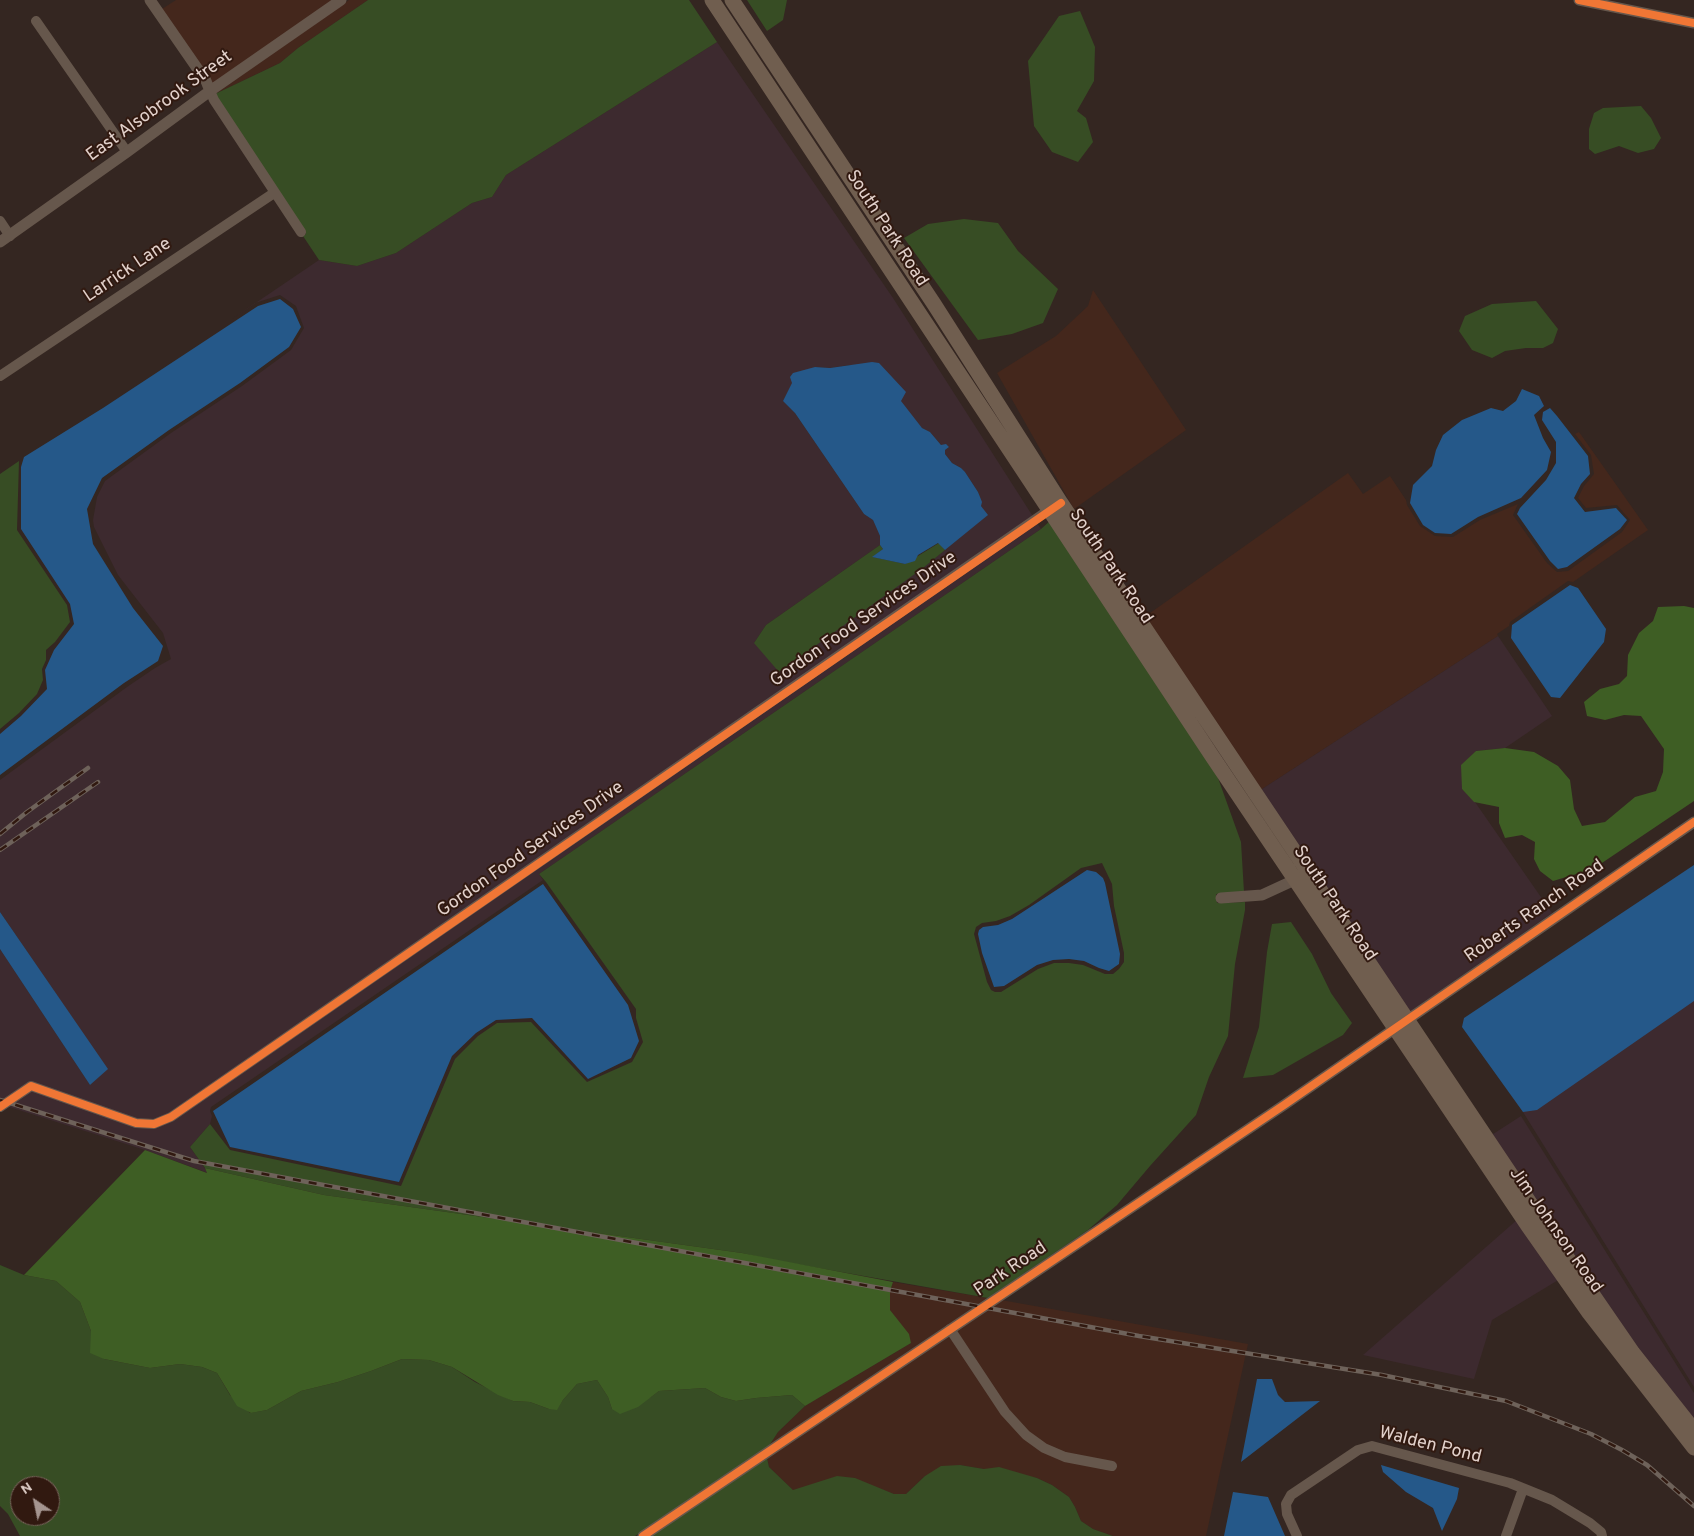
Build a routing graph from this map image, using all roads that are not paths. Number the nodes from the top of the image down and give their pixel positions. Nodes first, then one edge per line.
1 (150, 0) edge
2 (341, 0) edge
3 (712, 0) edge
4 (732, 0) edge
5 (1579, 0) edge
6 (36, 21) dead end
7 (1694, 23) edge
8 (210, 91) junction
9 (127, 152) junction
10 (274, 193) junction
11 (0, 220) edge
12 (300, 232) dead end
13 (5, 239) edge
14 (0, 376) edge
15 (1055, 507) junction
16 (1129, 616) junction
17 (1694, 822) edge
18 (1304, 876) junction
19 (1221, 898) dead end
20 (1401, 1024) junction
21 (0, 1107) edge
22 (1460, 1125) junction
23 (1540, 1218) junction
24 (950, 1329) junction
25 (1694, 1430) edge
26 (1694, 1448) edge
27 (1112, 1466) dead end
28 (1523, 1489) junction
29 (643, 1536) edge
30 (1297, 1536) edge
31 (1506, 1536) edge
32 (1602, 1536) edge

1 - 8 street
2 - 8 street, East Alsobrook Street
3 - 15 main road, South Park Road
4 - 15 main road, South Park Road
5 - 7 street
6 - 9 street
8 - 9 street, East Alsobrook Street
8 - 10 street
9 - 13 street, East Alsobrook Street
10 - 12 street
10 - 14 street, Larrick Lane
11 - 13 street
15 - 16 main road, South Park Road
15 - 21 street, Gordon Food Services Drive
16 - 18 main road, South Park Road
16 - 18 main road, South Park Road
17 - 20 street, Roberts Ranch Road
18 - 19 street
18 - 20 main road, South Park Road
18 - 20 main road, South Park Road
20 - 22 main road, Jim Johnson Road
20 - 23 main road, Jim Johnson Road
20 - 24 street, Park Road
22 - 23 main road
22 - 26 main road, Jim Johnson Road
23 - 25 main road, Jim Johnson Road
24 - 27 street
24 - 29 street, Park Road
28 - 30 street, Walden Pond
28 - 31 street
28 - 32 street, Walden Pond

